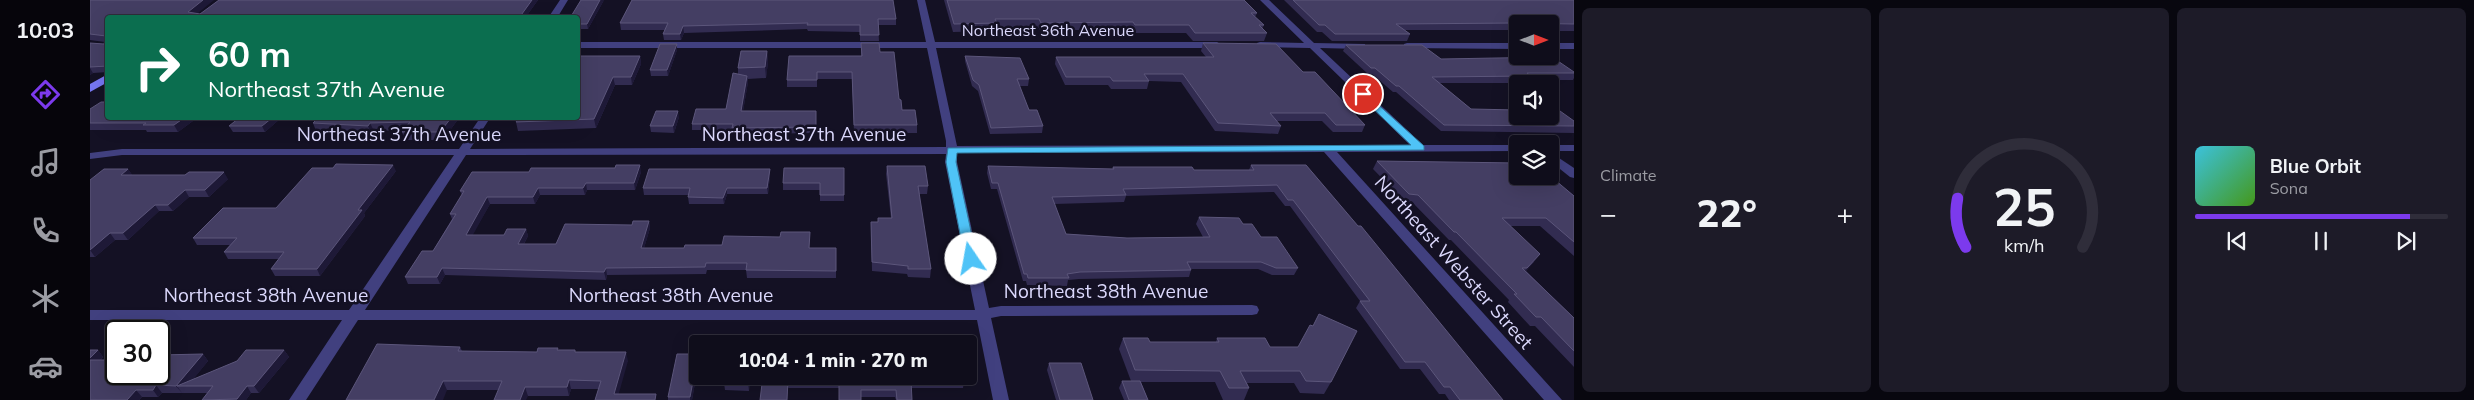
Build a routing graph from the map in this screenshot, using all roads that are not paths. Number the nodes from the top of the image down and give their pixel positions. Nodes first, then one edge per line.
1 (564, 0) edge
2 (922, 0) edge
3 (1264, 0) edge
4 (554, 15) edge
5 (580, 45) edge
6 (931, 45) junction
7 (1228, 46) edge
8 (1248, 46) edge
9 (1312, 46) junction
10 (1374, 46) edge
11 (1393, 46) edge
12 (1509, 46) edge
13 (1559, 46) edge
14 (1574, 46) edge
15 (105, 79) edge
16 (90, 89) edge
17 (484, 120) edge
18 (1327, 148) junction
19 (1420, 148) junction
20 (1509, 148) edge
21 (1559, 148) edge
22 (1574, 148) edge
23 (952, 150) junction
24 (462, 152) junction
25 (90, 156) edge
26 (1559, 162) edge
27 (1574, 174) edge
28 (1252, 310) dead end
29 (90, 315) edge
30 (353, 315) junction
31 (983, 315) junction
32 (296, 400) edge
33 (1001, 400) edge
34 (1554, 400) edge

1 - 4 street
2 - 6 street
3 - 9 street
5 - 6 street, Northeast 36th Avenue
6 - 7 street, Northeast 36th Avenue
6 - 23 street
8 - 9 street
9 - 10 street
9 - 19 street
11 - 12 street
13 - 14 street
15 - 16 street
17 - 24 street
18 - 19 street, Northeast 37th Avenue
18 - 23 street, Northeast 37th Avenue
18 - 34 street, Northeast Webster Street
19 - 20 street, Northeast 37th Avenue
21 - 22 street
23 - 24 street, Northeast 37th Avenue
23 - 31 street
24 - 25 street, Northeast 37th Avenue
24 - 30 street
26 - 27 street
28 - 31 street, Northeast 38th Avenue
29 - 30 street, Northeast 38th Avenue
30 - 31 street, Northeast 38th Avenue
30 - 32 street
31 - 33 street

